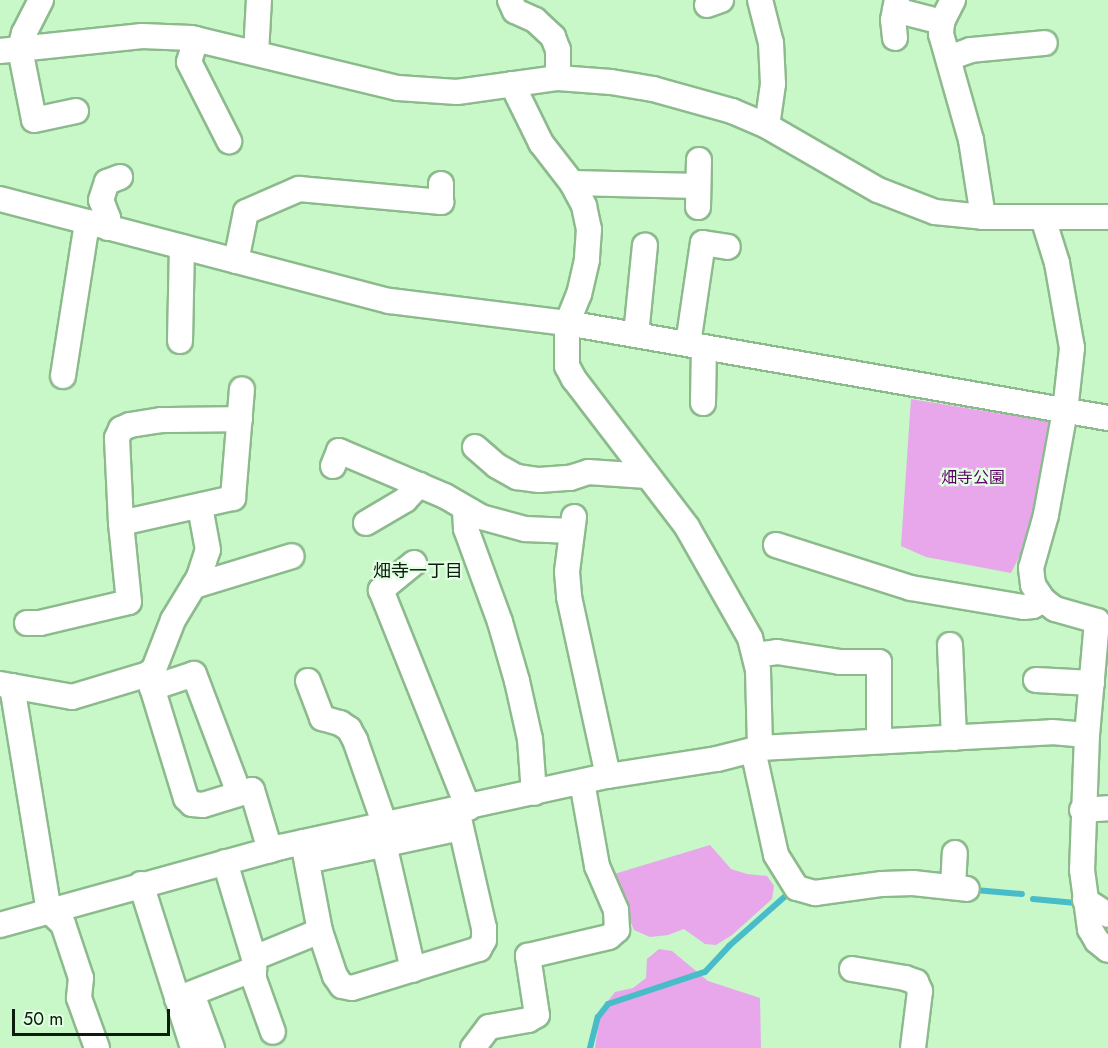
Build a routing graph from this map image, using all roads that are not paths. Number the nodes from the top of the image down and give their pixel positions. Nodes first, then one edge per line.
1 (42, 0) edge
2 (259, 0) edge
3 (510, 0) edge
4 (760, 0) edge
5 (953, 0) edge
6 (896, 5) edge
7 (942, 22) junction
8 (895, 38) dead end
9 (196, 39) junction
10 (1045, 43) dead end
11 (10, 50) edge
12 (256, 53) junction
13 (949, 58) junction
14 (558, 78) junction
15 (512, 84) junction
16 (76, 111) dead end
17 (767, 126) junction
18 (230, 141) dead end
19 (699, 160) dead end
20 (120, 177) dead end
21 (572, 183) junction
22 (441, 184) dead end
23 (0, 200) edge
24 (983, 217) junction
25 (1108, 217) edge
26 (1043, 218) junction
27 (98, 225) junction
28 (645, 245) dead end
29 (182, 247) junction
30 (728, 247) dead end
31 (236, 261) junction
32 (567, 324) junction
33 (636, 336) junction
34 (180, 341) dead end
35 (696, 346) junction
36 (63, 376) dead end
37 (242, 389) dead end
38 (703, 404) dead end
39 (1065, 411) junction
40 (1108, 418) edge
41 (240, 419) junction
42 (475, 447) dead end
43 (333, 466) dead end
44 (647, 476) junction
45 (419, 485) junction
46 (200, 507) junction
47 (465, 510) junction
48 (121, 523) junction
49 (366, 523) dead end
50 (776, 545) dead end
51 (292, 556) dead end
52 (414, 563) dead end
53 (194, 586) junction
54 (1042, 600) junction
55 (27, 623) dead end
56 (1102, 640) edge
57 (951, 645) dead end
58 (756, 655) junction
59 (1036, 680) dead end
60 (150, 681) junction
61 (308, 681) dead end
62 (1092, 683) junction
63 (6, 685) edge
64 (1087, 735) junction
65 (954, 738) junction
66 (879, 740) junction
67 (757, 749) junction
68 (608, 776) junction
69 (582, 782) junction
70 (534, 793) junction
71 (239, 794) junction
72 (1108, 808) edge
73 (1082, 810) junction
74 (462, 815) junction
75 (385, 835) junction
76 (270, 850) junction
77 (305, 852) junction
78 (955, 854) dead end
79 (225, 862) junction
80 (141, 884) junction
81 (1085, 900) junction
82 (49, 910) junction
83 (1108, 915) edge
84 (0, 925) edge
85 (320, 931) junction
86 (1108, 950) edge
87 (254, 963) junction
88 (852, 969) dead end
89 (413, 970) junction
90 (184, 996) junction
91 (273, 1032) dead end
92 (97, 1048) edge
93 (193, 1048) edge
94 (212, 1048) edge
95 (473, 1048) edge
96 (913, 1048) edge

1 - 11 street
2 - 12 street
3 - 14 street
4 - 17 street
5 - 7 street
6 - 7 street
6 - 8 street
7 - 13 street
9 - 11 street
9 - 12 street
9 - 18 street
10 - 13 street
11 - 16 street
12 - 15 street
13 - 24 street
14 - 15 street
14 - 17 street
15 - 21 street
17 - 24 street
19 - 21 street
20 - 27 street
21 - 32 street
22 - 31 street
23 - 27 street
24 - 26 street
25 - 26 street
26 - 39 street
27 - 29 street
27 - 36 street
28 - 33 street
29 - 31 street
29 - 34 street
30 - 35 street
31 - 32 street
32 - 33 street
32 - 44 street
33 - 35 street
35 - 38 street
35 - 39 street
37 - 41 street
39 - 40 street
39 - 54 street
41 - 46 street
41 - 48 street
42 - 44 street
43 - 45 street
44 - 58 street
45 - 47 street
45 - 49 street
46 - 48 street
46 - 53 street
47 - 68 street
47 - 70 street
48 - 55 street
50 - 54 street
51 - 53 street
52 - 74 street
53 - 60 street
54 - 56 street
56 - 62 street
57 - 65 street
58 - 66 street
58 - 67 street
59 - 62 street
60 - 63 street
60 - 71 street
60 - 71 street
61 - 75 street
62 - 64 street
63 - 82 street
64 - 65 street
64 - 73 street
65 - 66 street
66 - 67 street
67 - 68 street
67 - 78 street
68 - 69 street
69 - 70 street
69 - 95 street
70 - 74 street
71 - 76 street
72 - 73 street
73 - 81 street
74 - 75 street
74 - 89 street
75 - 77 street
75 - 89 street
76 - 77 street
76 - 79 street
77 - 85 street
79 - 80 street
79 - 87 street
80 - 82 street
80 - 90 street
81 - 83 street
81 - 86 street
82 - 84 street
82 - 92 street
85 - 87 street
85 - 89 street
87 - 90 street
87 - 91 street
88 - 96 street
90 - 93 street
90 - 94 street

